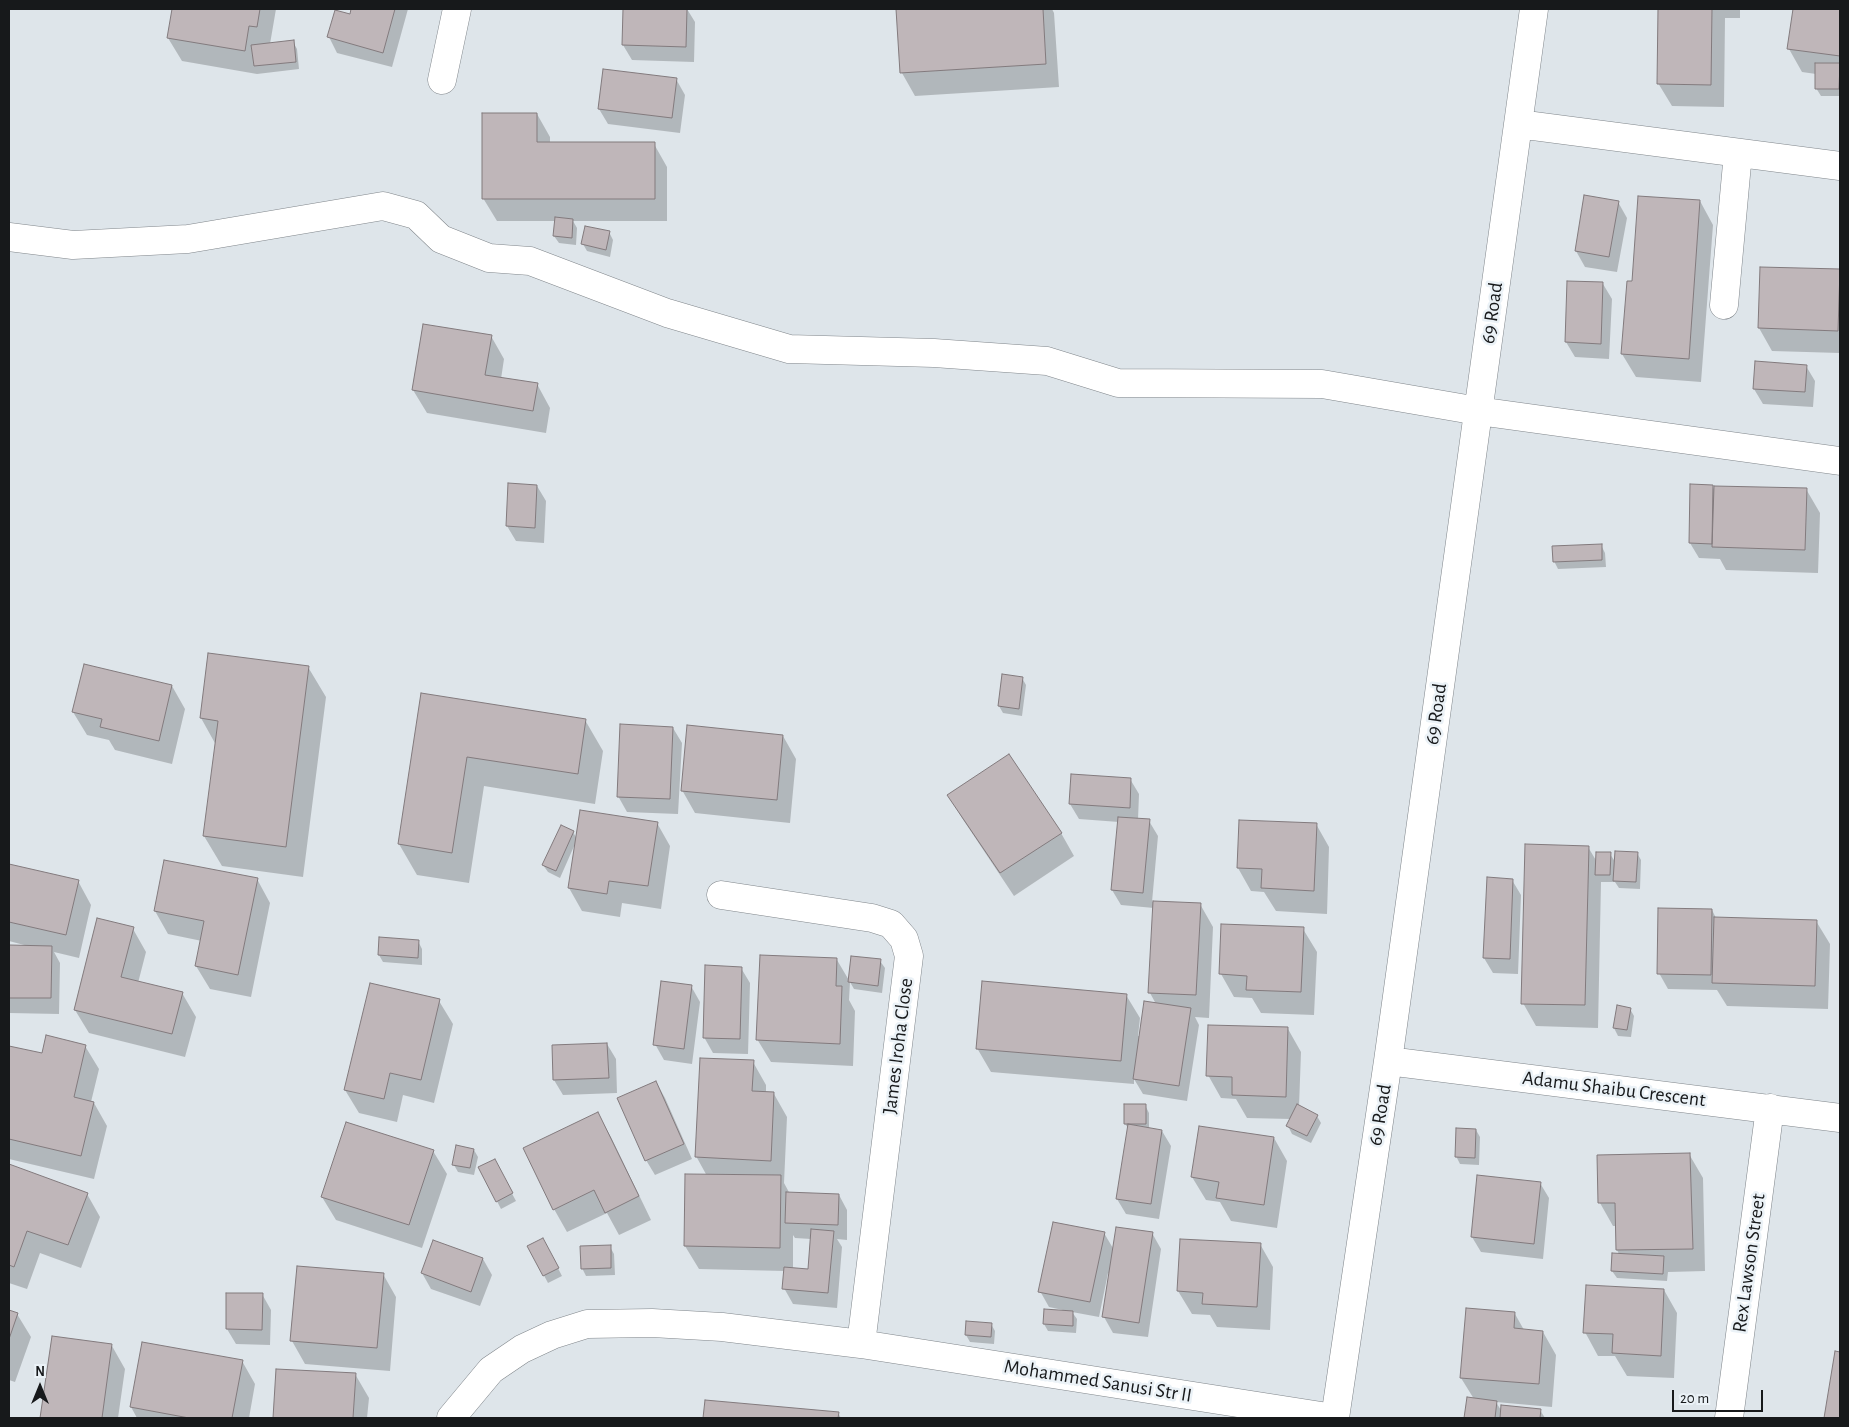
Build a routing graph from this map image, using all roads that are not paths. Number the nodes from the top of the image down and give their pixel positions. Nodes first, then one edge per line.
1 (457, 9) edge
2 (1534, 9) edge
3 (442, 80) dead end
4 (1518, 124) junction
5 (1738, 153) junction
6 (1840, 166) edge
7 (9, 237) edge
8 (1724, 305) dead end
9 (1478, 411) junction
10 (1840, 461) edge
11 (721, 895) dead end
12 (1388, 1061) junction
13 (1770, 1108) junction
14 (1840, 1118) edge
15 (862, 1344) junction
16 (451, 1418) edge
17 (1334, 1418) edge
18 (1728, 1418) edge

1 - 3 street
2 - 4 street, 69 Road
4 - 5 street
4 - 9 street, 69 Road
5 - 6 street
5 - 8 street
7 - 9 street
9 - 10 street
9 - 12 street, 69 Road
11 - 15 street, James Iroha Close
12 - 13 street, Adamu Shaibu Crescent
12 - 17 street, 69 Road
13 - 14 street, Adamu Shaibu Crescent
13 - 18 street, Rex Lawson Street
15 - 16 street, Mohammed Sanusi Str II
15 - 17 street, Mohammed Sanusi Str II

